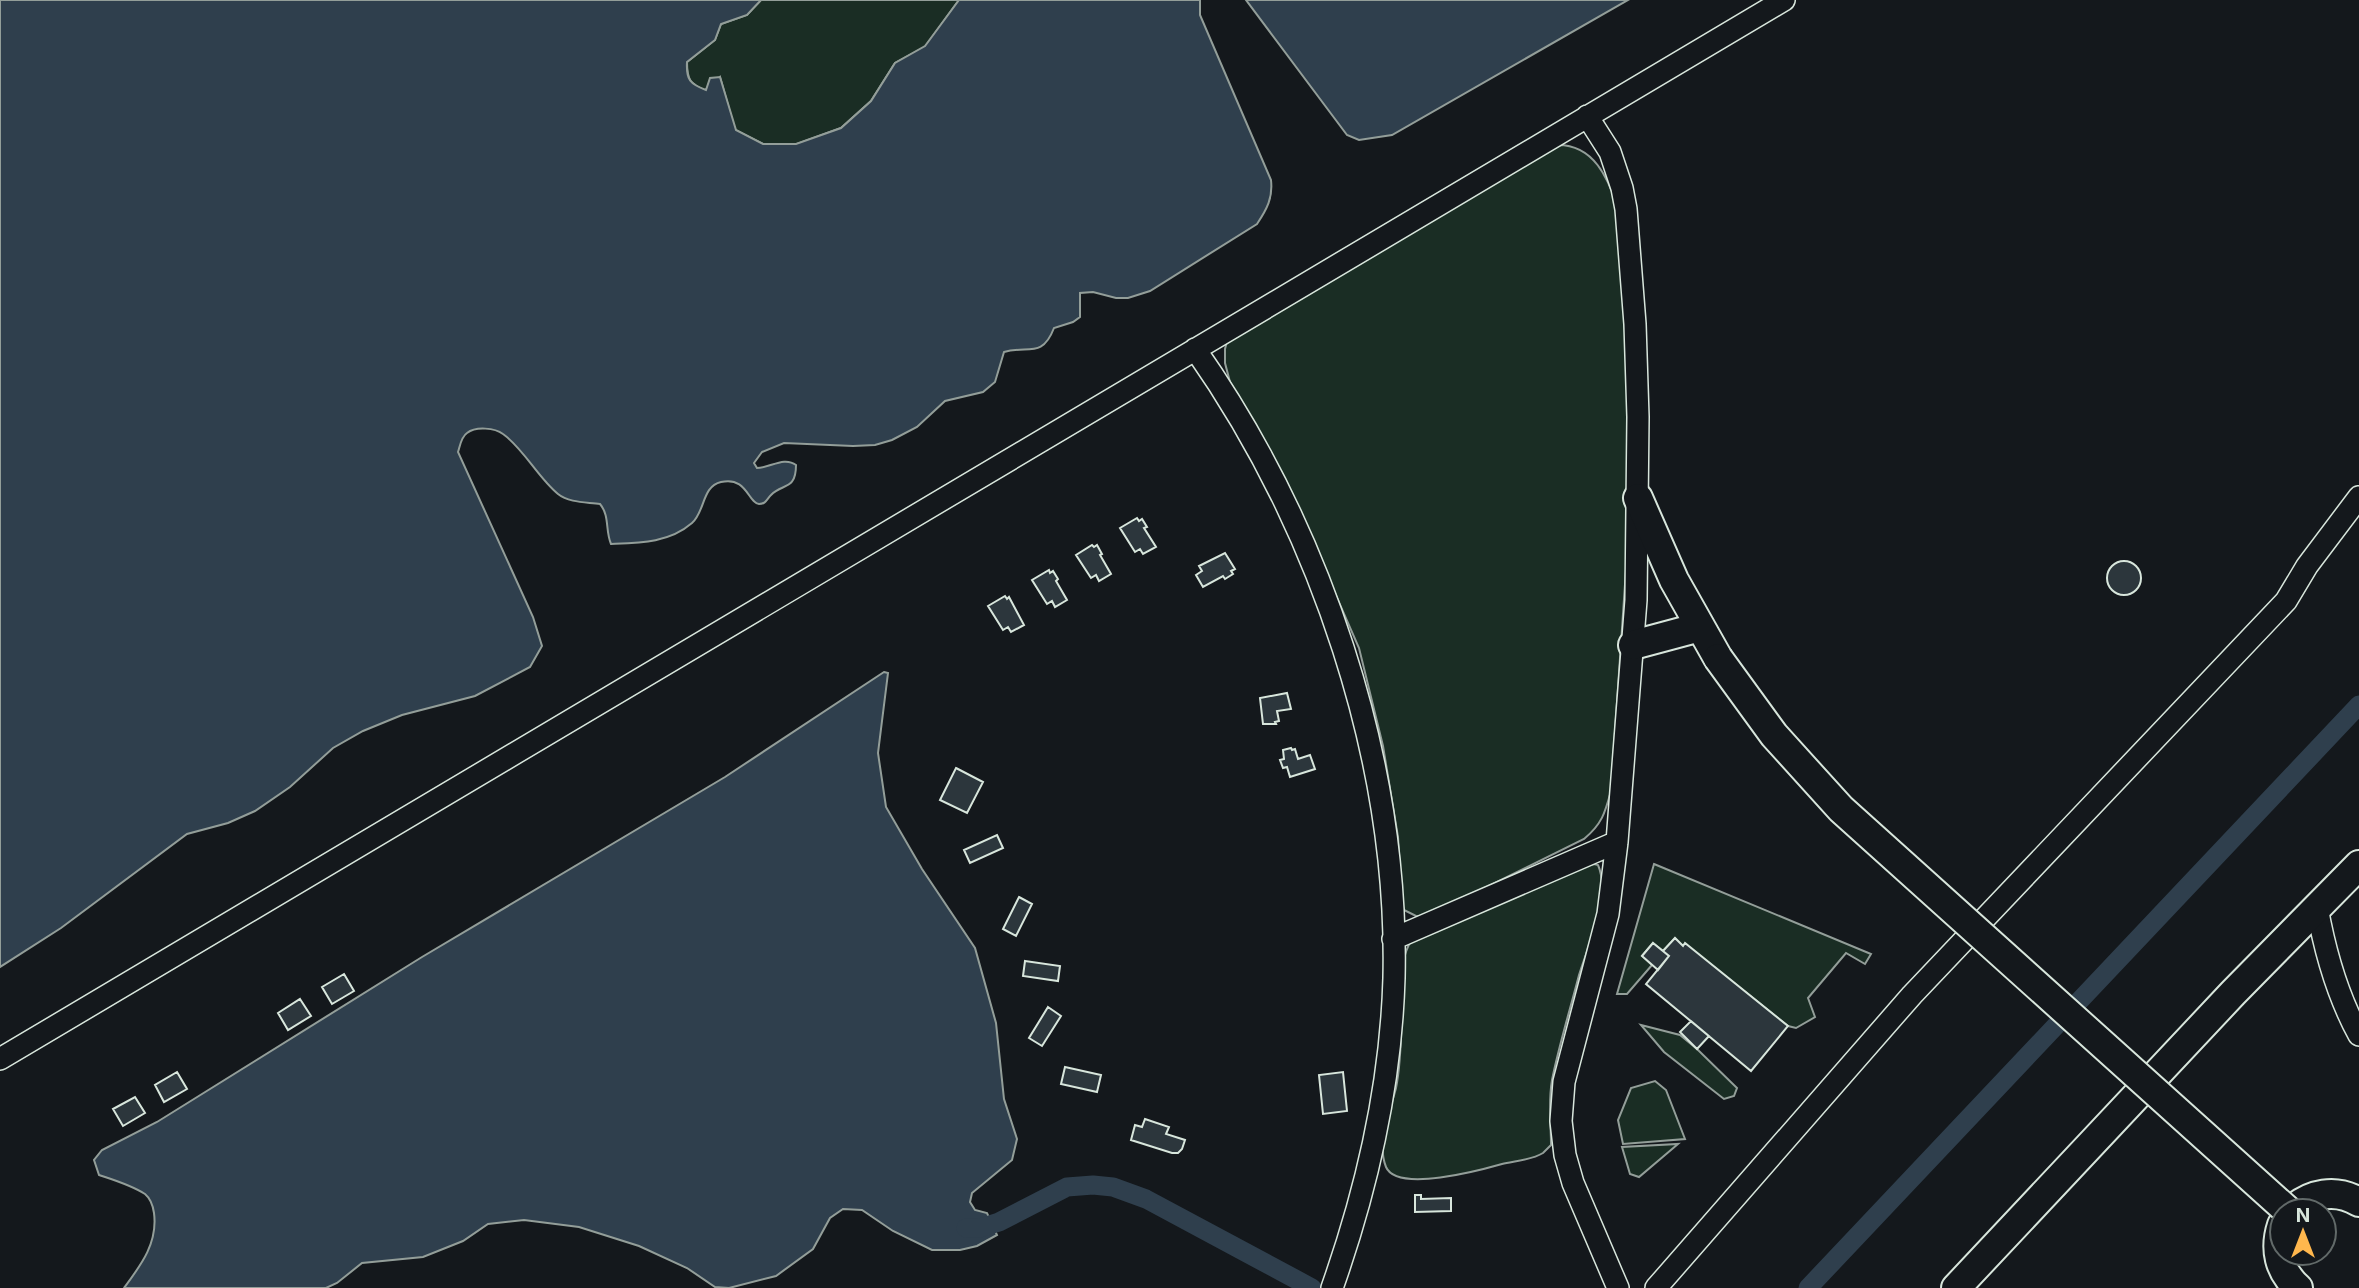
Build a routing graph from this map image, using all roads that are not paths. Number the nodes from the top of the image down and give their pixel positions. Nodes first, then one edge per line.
1 (1784, 0) edge
2 (1587, 116) junction
3 (1195, 349) junction
4 (2359, 496) edge
5 (1638, 498) junction
6 (1700, 627) junction
7 (1633, 645) junction
8 (1617, 842) junction
9 (2359, 865) edge
10 (2317, 907) junction
11 (1393, 939) junction
12 (2359, 1035) edge
13 (0, 1059) edge
14 (2274, 1197) edge
15 (2312, 1197) edge
16 (2359, 1202) edge
17 (2282, 1267) edge
18 (1334, 1280) edge
19 (1618, 1288) edge
20 (1656, 1288) edge
21 (1956, 1288) edge
22 (2298, 1288) edge

1 - 2 street
2 - 3 street
2 - 5 street
3 - 11 street
3 - 13 street
4 - 20 street
5 - 6 main road
5 - 7 street
6 - 7 main road
6 - 14 main road, bridge
7 - 8 street
8 - 11 street
8 - 19 street
9 - 10 main road
10 - 12 street
10 - 21 main road
11 - 18 street
15 - 16 main road
17 - 22 main road

